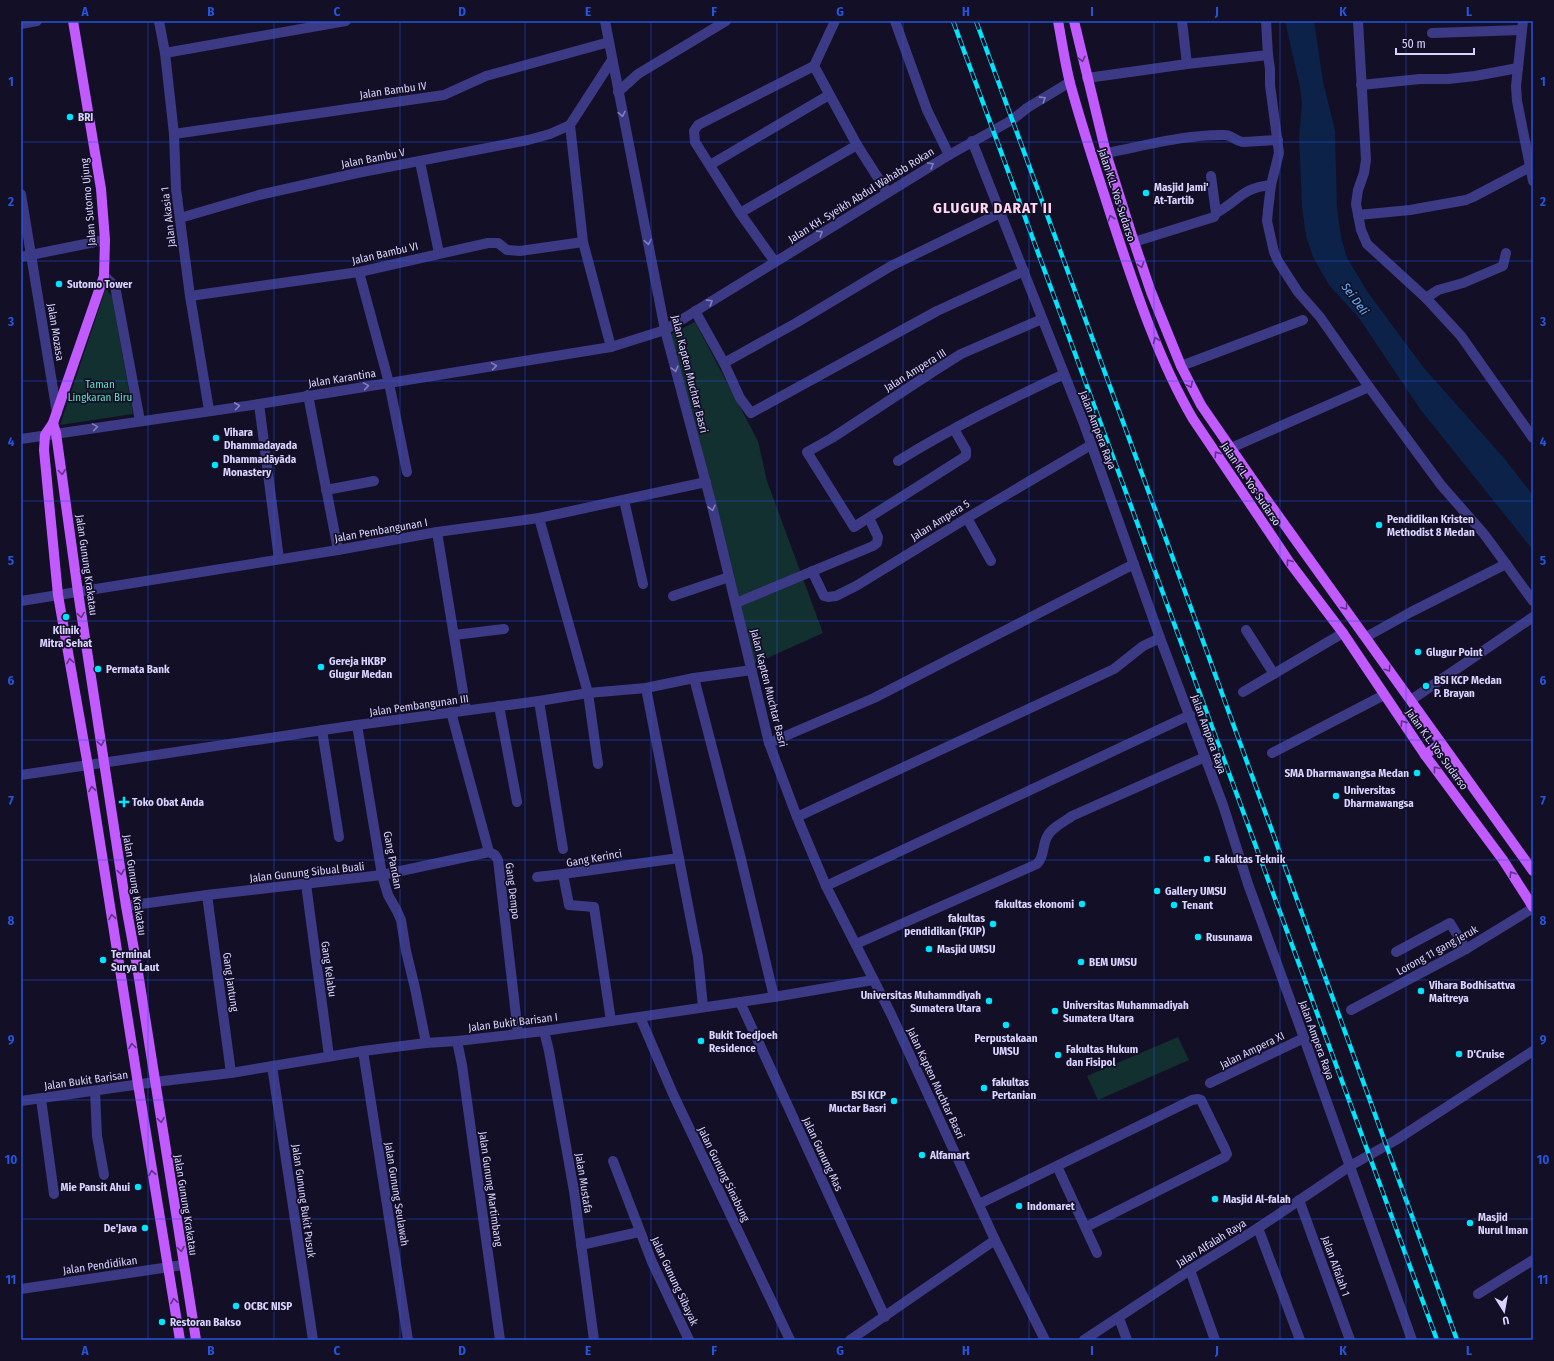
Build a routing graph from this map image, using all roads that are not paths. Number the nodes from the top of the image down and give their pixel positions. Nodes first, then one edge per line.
1 (37, 21) edge
2 (73, 21) edge
3 (159, 21) edge
4 (346, 21) edge
5 (605, 21) edge
6 (726, 21) edge
7 (835, 21) edge
8 (894, 21) edge
9 (1058, 21) edge
10 (1074, 21) edge
11 (1182, 21) edge
12 (1266, 21) edge
13 (1358, 21) edge
14 (21, 24) edge
15 (1522, 26) edge
16 (1432, 33) dead end
17 (609, 42) junction
18 (165, 53) junction
19 (1268, 55) junction
20 (612, 60) junction
21 (1187, 64) junction
22 (814, 66) junction
23 (1518, 68) junction
24 (1087, 78) junction
25 (1070, 82) junction
26 (1361, 85) junction
27 (618, 92) junction
28 (829, 96) junction
29 (570, 125) junction
30 (174, 134) junction
31 (1278, 140) junction
32 (972, 141) junction
33 (858, 145) junction
34 (1106, 153) junction
35 (949, 155) junction
36 (420, 162) junction
37 (710, 165) junction
38 (1531, 167) edge
39 (1211, 176) dead end
40 (1533, 181) edge
41 (1271, 185) junction
42 (886, 192) junction
43 (21, 194) edge
44 (740, 213) junction
45 (1000, 213) junction
46 (1216, 213) junction
47 (1358, 215) junction
48 (180, 218) junction
49 (105, 240) junction
50 (583, 242) junction
51 (1134, 242) junction
52 (439, 253) junction
53 (1506, 253) dead end
54 (26, 256) edge
55 (775, 262) junction
56 (1024, 271) junction
57 (359, 272) junction
58 (104, 276) junction
59 (190, 296) junction
60 (1426, 298) junction
61 (695, 311) junction
62 (1042, 319) junction
63 (1303, 320) dead end
64 (665, 330) junction
65 (611, 346) junction
66 (724, 363) junction
67 (1181, 366) junction
68 (1064, 374) junction
69 (389, 383) junction
70 (1369, 387) junction
71 (308, 395) junction
72 (259, 404) junction
73 (209, 410) junction
74 (57, 413) junction
75 (140, 421) junction
76 (53, 423) junction
77 (954, 428) junction
78 (56, 433) junction
79 (45, 435) junction
80 (21, 438) edge
81 (1533, 438) edge
82 (1091, 445) junction
83 (1231, 448) junction
84 (898, 461) dead end
85 (407, 472) dead end
86 (374, 481) dead end
87 (706, 482) junction
88 (326, 490) junction
89 (624, 500) junction
90 (539, 518) junction
91 (869, 518) junction
92 (967, 518) junction
93 (437, 532) junction
94 (338, 550) junction
95 (279, 559) junction
96 (991, 561) dead end
97 (1134, 564) junction
98 (1506, 564) junction
99 (812, 571) junction
100 (729, 577) junction
101 (643, 584) dead end
102 (78, 592) junction
103 (58, 595) junction
104 (673, 596) dead end
105 (21, 600) edge
106 (1533, 601) edge
107 (736, 603) junction
108 (1533, 617) edge
109 (504, 629) dead end
110 (1246, 630) dead end
111 (1343, 632) junction
112 (454, 635) junction
113 (1366, 637) junction
114 (1160, 638) junction
115 (752, 670) junction
116 (1274, 674) junction
117 (694, 678) junction
118 (646, 688) junction
119 (1243, 692) dead end
120 (588, 693) junction
121 (1384, 695) junction
122 (1411, 700) junction
123 (539, 701) junction
124 (499, 706) junction
125 (466, 710) junction
126 (450, 712) junction
127 (1190, 716) junction
128 (357, 725) junction
129 (322, 730) junction
130 (769, 743) junction
131 (1441, 743) junction
132 (1272, 753) dead end
133 (1425, 755) junction
134 (1205, 757) junction
135 (104, 764) junction
136 (598, 764) dead end
137 (88, 766) junction
138 (21, 775) edge
139 (517, 802) dead end
140 (797, 817) junction
141 (339, 838) dead end
142 (563, 849) dead end
143 (489, 852) junction
144 (678, 858) junction
145 (1533, 871) edge
146 (563, 874) junction
147 (382, 875) junction
148 (537, 877) dead end
149 (306, 884) junction
150 (826, 886) junction
151 (207, 895) junction
152 (126, 906) junction
153 (1533, 908) edge
154 (856, 944) junction
155 (1466, 949) junction
156 (1396, 952) dead end
157 (873, 980) junction
158 (774, 997) junction
159 (740, 1002) junction
160 (704, 1007) junction
161 (1350, 1010) dead end
162 (640, 1017) junction
163 (611, 1021) junction
164 (544, 1030) junction
165 (518, 1033) junction
166 (1304, 1038) junction
167 (457, 1041) junction
168 (426, 1043) junction
169 (363, 1051) junction
170 (1533, 1051) edge
171 (329, 1056) junction
172 (272, 1066) junction
173 (231, 1073) junction
174 (155, 1082) junction
175 (1210, 1083) dead end
176 (138, 1084) junction
177 (96, 1091) junction
178 (41, 1098) junction
179 (21, 1101) edge
180 (614, 1161) dead end
181 (1056, 1166) junction
182 (1350, 1166) junction
183 (104, 1175) dead end
184 (54, 1194) dead end
185 (1299, 1200) junction
186 (979, 1204) junction
187 (1086, 1227) junction
188 (1258, 1228) junction
189 (640, 1232) junction
190 (995, 1240) junction
191 (581, 1245) junction
192 (1097, 1253) dead end
193 (1533, 1260) edge
194 (183, 1265) junction
195 (168, 1267) junction
196 (1190, 1270) junction
197 (21, 1289) edge
198 (1478, 1294) dead end
199 (885, 1317) junction
200 (1119, 1318) junction
201 (180, 1340) edge
202 (196, 1340) edge
203 (312, 1340) edge
204 (408, 1340) edge
205 (500, 1340) edge
206 (594, 1340) edge
207 (689, 1340) edge
208 (790, 1340) edge
209 (850, 1340) edge
210 (1045, 1340) edge
211 (1084, 1340) edge
212 (1126, 1340) edge
213 (1215, 1340) edge
214 (1300, 1340) edge
215 (1350, 1340) edge
216 (1412, 1340) edge

1 - 14 street
2 - 49 main road, Jalan Sutomo Ujung
3 - 18 street, Jalan Akasia 1
4 - 18 street
5 - 17 street, Jalan Kapten Muchtar Basri
6 - 27 street
7 - 22 street
8 - 35 street
9 - 25 main road, Jalan K.L. Yos Sudarso
10 -> 24 main road, Jalan K.L. Yos Sudarso
11 - 21 street
12 - 19 street
13 - 26 street
15 - 16 street
15 - 23 street
17 - 20 street, Jalan Kapten Muchtar Basri
17 - 30 street, Jalan Bambu IV
18 - 30 street, Jalan Akasia 1
19 - 21 street
19 - 31 street
20 - 27 street, Jalan Kapten Muchtar Basri
20 - 29 street
21 - 24 street
22 - 28 street
22 - 37 street
23 - 26 street
23 - 38 street
24 - 34 main road, Jalan K.L. Yos Sudarso
32 -> 25 street, Jalan KH. Syeikh Abdul Wahabb Rokan
111 -> 25 main road, Jalan K.L. Yos Sudarso
26 - 47 street
27 -> 64 street, Jalan Kapten Muchtar Basri
28 - 33 street
28 - 37 street
29 - 36 street, Jalan Bambu V
29 - 50 street
30 - 48 street, Jalan Akasia 1
31 - 34 street
31 - 41 street
32 - 35 street, Jalan KH. Syeikh Abdul Wahabb Rokan
32 - 45 street, Jalan Ampera Raya
33 - 42 street
33 - 44 street
34 - 51 main road, Jalan K.L. Yos Sudarso
42 -> 35 street, Jalan KH. Syeikh Abdul Wahabb Rokan
36 - 48 street, Jalan Bambu V
36 - 52 street
37 - 44 street
38 - 40 street
38 - 47 street
39 - 46 street
41 - 46 street
41 - 70 street
55 -> 42 street, Jalan KH. Syeikh Abdul Wahabb Rokan
43 - 54 street, Jalan Mozasa
44 - 55 street
45 - 56 street, Jalan Ampera Raya
45 - 66 street
46 - 51 street
47 - 60 street
48 - 59 street, Jalan Akasia 1
49 - 54 street
49 - 58 main road, Jalan Sutomo Ujung
50 - 52 street, Jalan Bambu VI
50 - 65 street
51 -> 67 main road, Jalan K.L. Yos Sudarso
52 - 57 street, Jalan Bambu VI
53 - 60 street
54 - 74 street, Jalan Mozasa
61 -> 55 street, Jalan KH. Syeikh Abdul Wahabb Rokan
56 - 62 street, Jalan Ampera Raya
56 - 66 street
57 - 59 street, Jalan Bambu VI
57 - 69 street
58 - 74 main road, Jalan Sutomo Ujung
58 - 75 street
59 - 73 street, Jalan Akasia 1
60 - 81 street
61 - 64 street, Jalan KH. Syeikh Abdul Wahabb Rokan
61 - 66 street
62 - 68 street, Jalan Ampera Raya
62 - 91 street, Jalan Ampera III
63 - 67 street
64 - 65 street, Jalan Karantina
64 -> 87 street, Jalan Kapten Muchtar Basri
69 -> 65 street, Jalan Karantina
67 -> 83 main road, Jalan K.L. Yos Sudarso
68 - 77 street
68 - 82 street, Jalan Ampera Raya
71 -> 69 street, Jalan Karantina
69 - 85 street
70 - 83 street
70 - 98 street
71 - 72 street, Jalan Karantina
71 - 88 street
73 -> 72 street, Jalan Karantina
72 - 95 street
73 - 75 street, Jalan Karantina
74 - 76 main road, Jalan Sutomo Ujung
78 -> 75 street, Jalan Karantina
76 - 78 main road
76 - 79 main road, Jalan Sutomo Ujung
77 - 84 street
77 - 91 street
78 - 79 street, Jalan Karantina
78 -> 102 main road, Jalan Gunung Krakatau
79 - 80 street, Jalan Karantina
79 - 103 main road
82 - 92 street, Jalan Ampera 5
82 - 97 street, Jalan Ampera Raya
83 -> 113 main road, Jalan K.L. Yos Sudarso
86 - 88 street
87 - 89 street, Jalan Pembangunan I
87 -> 100 street, Jalan Kapten Muchtar Basri
88 - 94 street
89 - 90 street, Jalan Pembangunan I
89 - 101 street
90 - 93 street, Jalan Pembangunan I
90 - 120 street
91 - 99 street
92 - 96 street
92 - 99 street, Jalan Ampera 5
93 - 94 street, Jalan Pembangunan I
93 - 112 street
94 - 95 street, Jalan Pembangunan I
95 - 102 street, Jalan Pembangunan I
97 - 114 street, Jalan Ampera Raya
97 - 130 street
98 - 106 street
98 - 113 street
99 - 107 street
100 - 104 street
100 - 107 street, Jalan Kapten Muchtar Basri
102 - 103 street, Jalan Pembangunan I
102 -> 135 main road, Jalan Gunung Krakatau
103 - 105 street, Jalan Pembangunan I
137 -> 103 main road
107 - 115 street, Jalan Kapten Muchtar Basri
108 - 122 street
109 - 112 street
110 - 116 street
111 - 116 street
111 - 121 main road, Jalan K.L. Yos Sudarso
112 - 125 street
113 -> 122 main road, Jalan K.L. Yos Sudarso
114 - 127 street, Jalan Ampera Raya
114 - 140 street
115 - 117 street, Jalan Pembangunan III
115 - 130 street, Jalan Kapten Muchtar Basri
116 - 119 street
117 - 118 street, Jalan Pembangunan III
117 - 158 street
118 - 120 street, Jalan Pembangunan III
118 - 144 street
120 - 123 street, Jalan Pembangunan III
120 - 136 street
121 - 132 street
133 -> 121 main road, Jalan K.L. Yos Sudarso
122 - 131 main road, Jalan K.L. Yos Sudarso
123 - 124 street, Jalan Pembangunan III
123 - 142 street
124 - 125 street, Jalan Pembangunan III
124 - 139 street
125 - 126 street, Jalan Pembangunan III
126 - 128 street, Jalan Pembangunan III
126 - 143 street, Gang Dempo
127 - 134 street, Jalan Ampera Raya
127 - 150 street
128 - 129 street, Jalan Pembangunan III
128 - 147 street, Gang Pandan
129 - 135 street, Jalan Pembangunan III
129 - 141 street
130 - 140 street, Jalan Kapten Muchtar Basri
131 - 133 main road
131 - 145 main road, Jalan K.L. Yos Sudarso
153 -> 133 main road, Jalan K.L. Yos Sudarso
134 - 154 street
134 - 166 street, Jalan Ampera Raya
135 - 137 street, Jalan Pembangunan III
135 -> 152 main road, Jalan Gunung Krakatau
137 - 138 street, Jalan Pembangunan III
176 -> 137 main road
140 - 150 street, Jalan Kapten Muchtar Basri
143 - 147 street, Jalan Gunung Sibual Buali
143 - 165 street, Gang Dempo
144 - 146 street, Gang Kerinci
144 - 160 street
146 - 148 street
146 - 163 street, Gang Kerinci
147 - 149 street, Jalan Gunung Sibual Buali
147 - 168 street, Gang Pandan
149 - 151 street, Jalan Gunung Sibual Buali
149 - 171 street, Gang Kelabu
150 - 154 street, Jalan Kapten Muchtar Basri
151 - 152 street, Jalan Gunung Sibual Buali
151 - 173 street, Gang Jantung
152 - 174 main road, Jalan Gunung Krakatau
153 - 155 street, Lorong 11 gang jeruk
154 - 157 street, Jalan Kapten Muchtar Basri
155 - 156 street
155 - 161 street, Lorong 11 gang jeruk
157 - 158 street, Jalan Bukit Barisan I
157 - 186 street, Jalan Kapten Muchtar Basri
158 - 159 street, Jalan Bukit Barisan I
159 - 160 street, Jalan Bukit Barisan I
159 - 199 street, Jalan Gunung Mas
160 - 162 street, Jalan Bukit Barisan I
162 - 163 street, Jalan Bukit Barisan I
162 - 208 street, Jalan Gunung Sinabung
163 - 164 street, Jalan Bukit Barisan I
164 - 165 street, Jalan Bukit Barisan I
164 - 191 street, Jalan Mustafa
165 - 167 street, Jalan Bukit Barisan I
166 - 175 street, Jalan Ampera XI
166 - 182 street, Jalan Ampera Raya
167 - 168 street, Jalan Bukit Barisan I
167 - 205 street, Jalan Gunung Martimbang
168 - 169 street, Jalan Bukit Barisan I
169 - 171 street, Jalan Bukit Barisan I
169 - 204 street, Jalan Gunung Seulawah
170 - 182 street, Jalan Alfalah Raya
171 - 172 street, Jalan Bukit Barisan I
172 - 173 street, Jalan Bukit Barisan I
172 - 203 street, Jalan Gunung Bukit Pusuk
173 - 174 street, Jalan Bukit Barisan I
174 - 176 street, Jalan Bukit Barisan
174 -> 194 main road, Jalan Gunung Krakatau
176 - 177 street, Jalan Bukit Barisan
195 -> 176 main road
177 - 178 street, Jalan Bukit Barisan
177 - 183 street
178 - 179 street, Jalan Bukit Barisan
178 - 184 street
180 - 189 street, Jalan Gunung Sibayak
181 - 186 street
181 - 187 street
181 - 187 street
182 - 185 street, Jalan Alfalah Raya
182 - 216 street, Jalan Ampera Raya
185 - 188 street, Jalan Alfalah Raya
185 - 215 street, Jalan Alfalah 1
186 - 190 street, Jalan Kapten Muchtar Basri
187 - 192 street
188 - 196 street, Jalan Alfalah Raya
188 - 214 street
189 - 191 street, Jalan Gunung Sibayak
189 - 207 street, Jalan Gunung Sibayak
190 - 199 street
190 - 210 street, Jalan Kapten Muchtar Basri
191 - 206 street, Jalan Mustafa
193 - 198 street
194 - 195 street, Jalan Pendidikan
194 - 202 main road, Jalan Gunung Krakatau
195 - 197 street, Jalan Pendidikan
201 -> 195 main road
196 - 200 street, Jalan Alfalah Raya
196 - 213 street
199 - 209 street
200 - 211 street, Jalan Alfalah Raya
200 - 212 street

